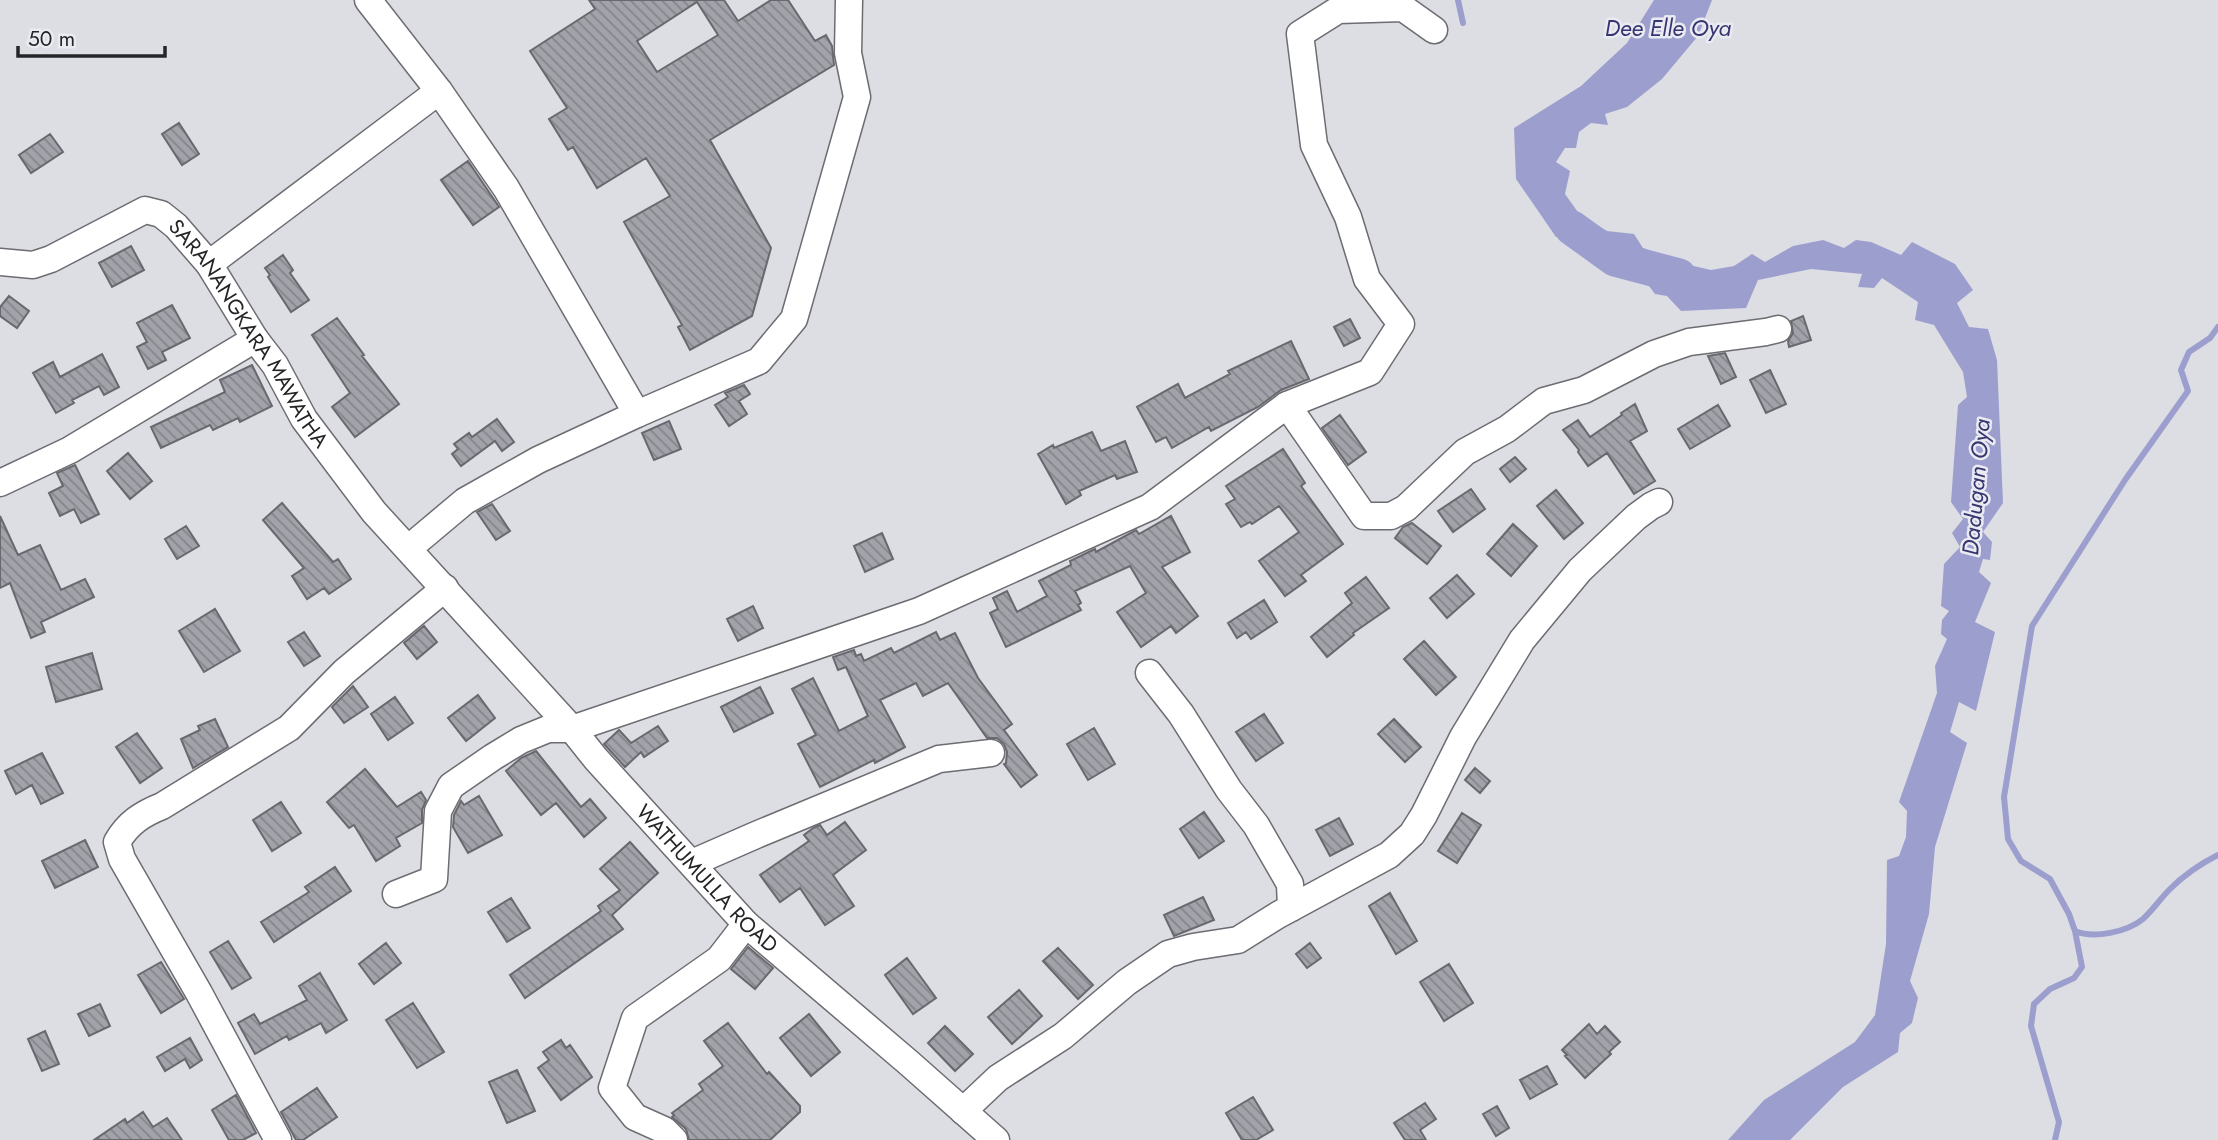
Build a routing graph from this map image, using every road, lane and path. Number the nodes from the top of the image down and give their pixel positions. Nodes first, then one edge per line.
1 (368, 0) edge
2 (849, 0) edge
3 (1434, 30) dead end
4 (439, 91) junction
5 (0, 262) edge
6 (209, 264) junction
7 (1778, 328) dead end
8 (255, 339) junction
9 (1287, 405) junction
10 (637, 414) junction
11 (0, 483) edge
12 (1659, 502) dead end
13 (409, 548) junction
14 (445, 589) junction
15 (1149, 673) dead end
16 (572, 729) junction
17 (991, 752) dead end
18 (692, 863) junction
19 (397, 894) dead end
20 (1291, 908) junction
21 (746, 924) junction
22 (964, 1111) junction
23 (278, 1140) edge
24 (674, 1140) edge
25 (996, 1140) edge

1 - 4 street
2 - 10 street
3 - 9 street
4 - 6 street
4 - 10 street
5 - 6 street, SARANANGKARA MAWATHA
6 - 8 street, SARANANGKARA MAWATHA
7 - 9 street
8 - 11 street
8 - 13 street, SARANANGKARA MAWATHA
9 - 16 street
10 - 13 street
12 - 20 street
13 - 14 street, SARANANGKARA MAWATHA
14 - 16 street, WATHUMULLA ROAD
14 - 23 street
15 - 20 street
16 - 18 street, WATHUMULLA ROAD
16 - 19 street
17 - 18 street
18 - 21 street, WATHUMULLA ROAD
20 - 22 street
21 - 22 street, WATHUMULLA ROAD
21 - 24 street
22 - 25 street, WATHUMULLA ROAD

